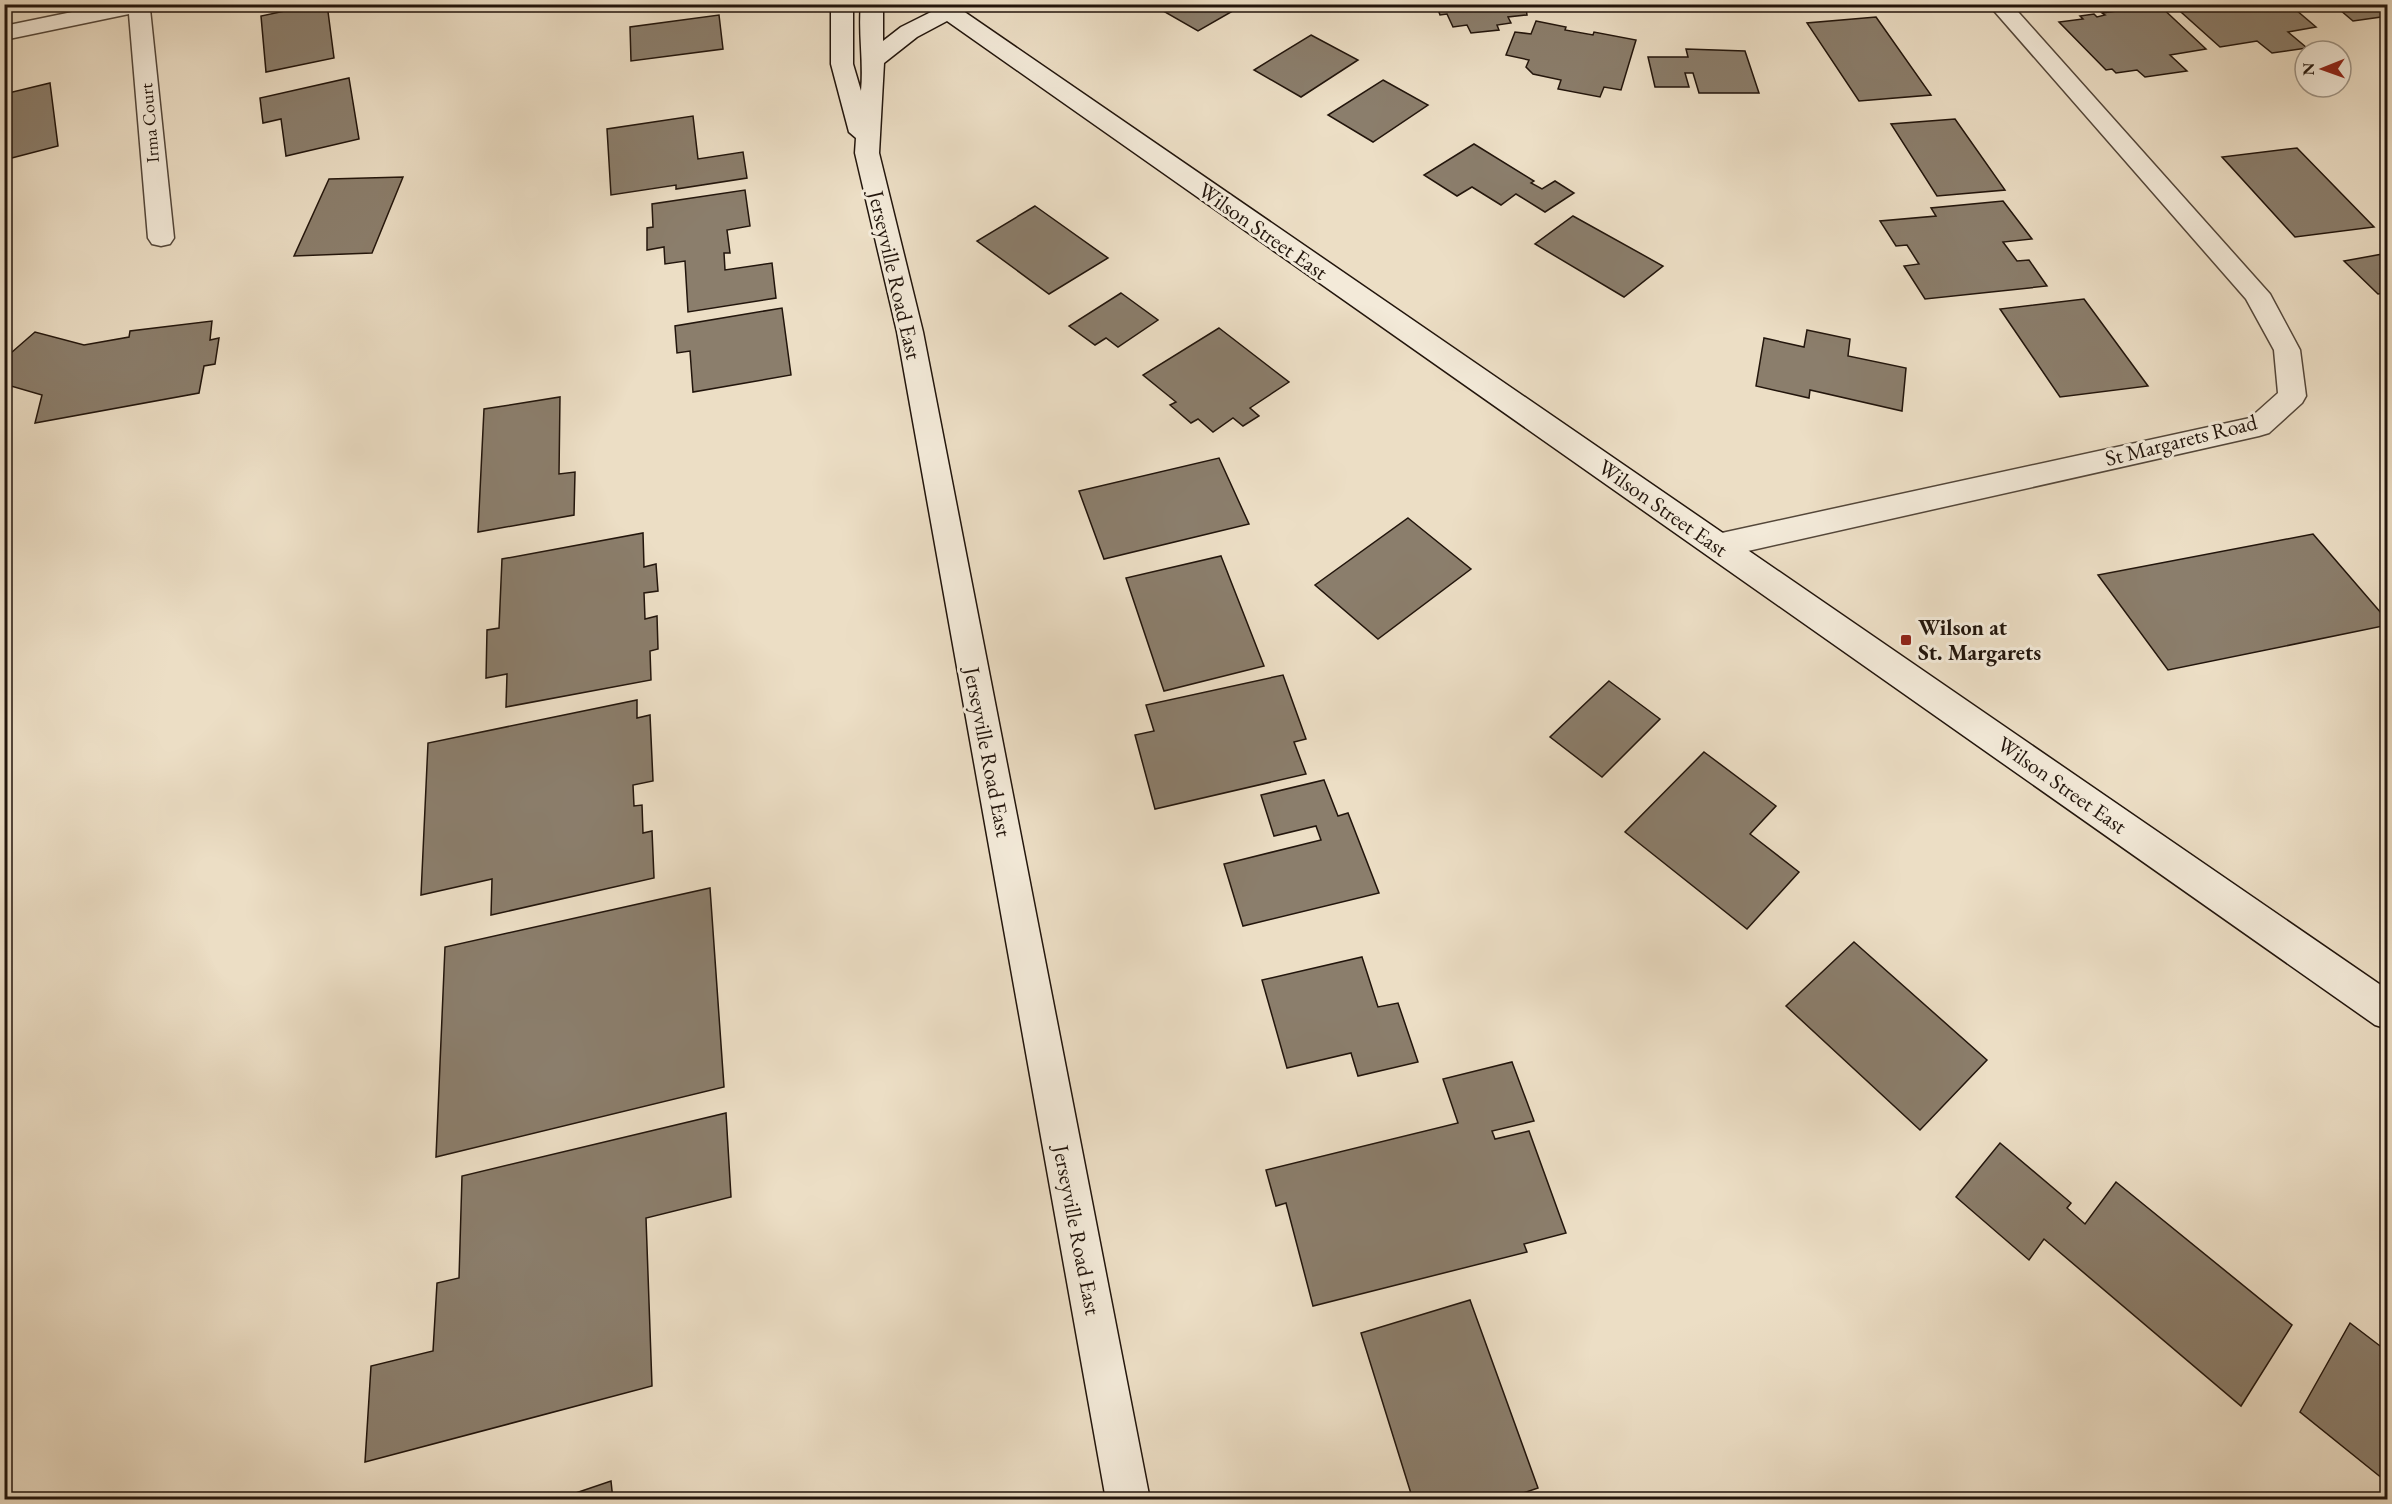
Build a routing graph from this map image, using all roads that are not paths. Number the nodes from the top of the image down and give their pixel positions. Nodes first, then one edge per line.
1 (842, 4) edge
2 (872, 4) edge
3 (1999, 4) edge
4 (142, 6) edge
5 (943, 8) edge
6 (4, 33) edge
7 (874, 60) junction
8 (867, 153) junction
9 (161, 238) dead end
10 (1717, 546) junction
11 (2388, 1012) edge
12 (1128, 1500) edge

1 - 8 main road
2 - 7 main road, Jerseyville Road East
3 - 10 main road, St Margarets Road
4 - 6 main road
4 - 9 main road, Irma Court
5 - 7 main road
5 - 10 main road, Wilson Street East
7 - 8 main road, Jerseyville Road East
8 - 12 main road, Jerseyville Road East
10 - 11 main road, Wilson Street East

